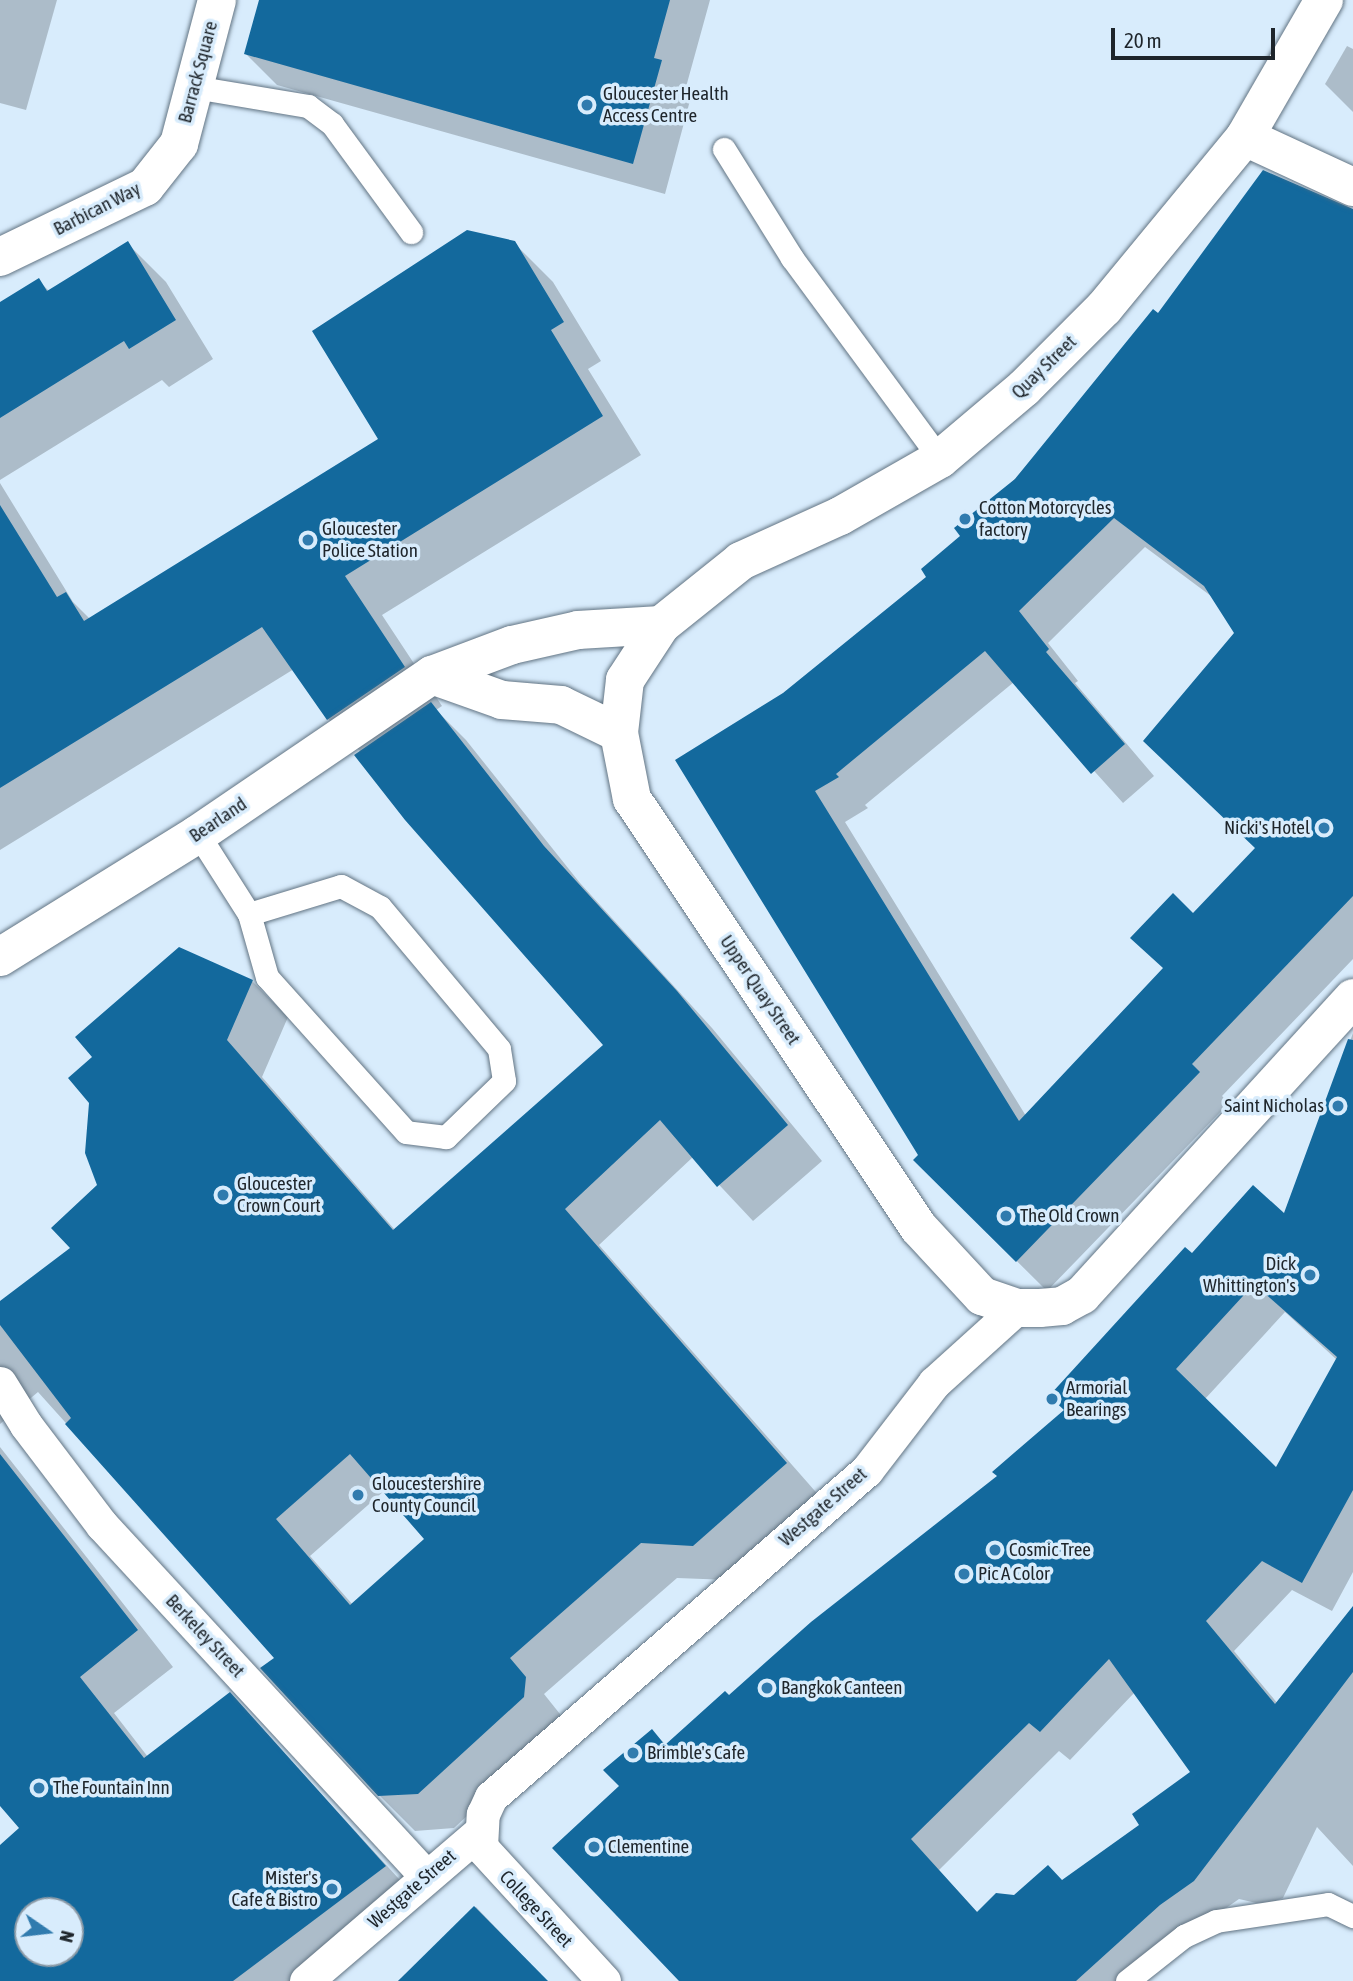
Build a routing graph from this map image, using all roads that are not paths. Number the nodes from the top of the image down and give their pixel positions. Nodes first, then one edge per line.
1 (217, 0) edge
2 (1324, 0) edge
3 (194, 87) junction
4 (1245, 137) junction
5 (179, 144) joint
6 (724, 149) dead end
7 (1353, 187) edge
8 (411, 232) dead end
9 (0, 257) edge
10 (940, 459) junction
11 (661, 625) junction
12 (432, 675) junction
13 (618, 733) junction
14 (198, 834) junction
15 (249, 914) junction
16 (0, 957) edge
17 (1353, 998) edge
18 (1017, 1308) junction
19 (0, 1383) edge
20 (481, 1831) junction
21 (426, 1876) junction
22 (1353, 1916) edge
23 (306, 1981) edge
24 (604, 1981) edge
25 (1127, 1981) edge

1 - 3 street, Barrack Square
2 - 4 street, Quay Street
3 - 5 street, Barrack Square
3 - 8 lane
4 - 7 street
4 - 10 street, Quay Street
5 - 9 street, Barbican Way
6 - 10 lane
10 - 11 street, Quay Street
11 - 12 street, Bearland
11 - 13 street, Upper Quay Street
12 - 13 street
12 - 14 street, Bearland
13 - 18 street, Upper Quay Street
14 - 15 lane
14 - 16 street, Bearland
15 - 15 lane
17 - 18 street
18 - 20 street, Westgate Street
19 - 21 street, Berkeley Street
20 - 21 street, Westgate Street
20 - 24 street, College Street
21 - 23 street, Westgate Street
22 - 25 lane

